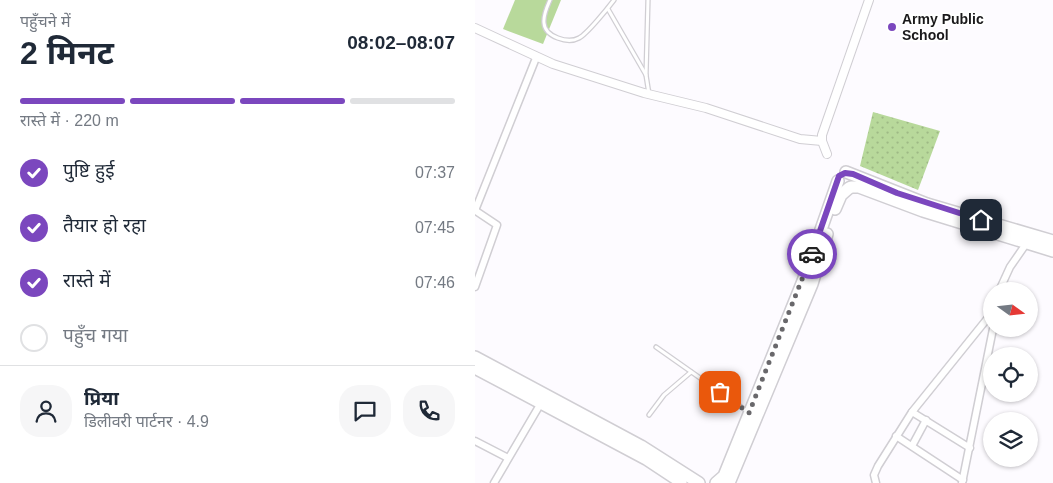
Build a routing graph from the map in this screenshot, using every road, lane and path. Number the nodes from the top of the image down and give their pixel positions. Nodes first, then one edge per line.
1 (550, 0) edge
2 (614, 0) edge
3 (648, 0) edge
4 (869, 0) edge
5 (608, 9) junction
6 (477, 31) edge
7 (536, 58) junction
8 (646, 76) junction
9 (649, 94) junction
10 (821, 141) junction
11 (827, 154) dead end
12 (842, 177) junction
13 (850, 187) junction
14 (1053, 241) edge
15 (1027, 244) junction
16 (1053, 252) edge
17 (1003, 282) edge
18 (475, 287) edge
19 (983, 324) edge
20 (991, 338) edge
21 (656, 347) dead end
22 (475, 357) edge
23 (475, 368) edge
24 (691, 372) junction
25 (541, 403) junction
26 (912, 412) junction
27 (749, 413) junction
28 (649, 415) dead end
29 (926, 420) junction
30 (896, 436) junction
31 (475, 441) edge
32 (912, 446) junction
33 (970, 448) junction
34 (508, 458) junction
35 (963, 481) edge
36 (494, 483) edge
37 (682, 483) edge
38 (699, 483) edge
39 (716, 483) edge
40 (729, 483) edge
41 (876, 483) edge

1 - 5 lane
2 - 5 lane
3 - 8 lane
4 - 10 street
5 - 8 lane
6 - 7 street
7 - 9 street
7 - 18 street
8 - 9 lane
9 - 10 street
10 - 11 street
12 - 13 highway
12 - 14 highway
12 - 27 highway
13 - 15 highway
13 - 40 highway
15 - 16 highway
15 - 17 street
19 - 26 street
20 - 33 street
21 - 24 lane
22 - 38 highway
23 - 25 highway
24 - 27 lane
24 - 28 lane
25 - 34 street
25 - 37 highway
26 - 29 street
26 - 30 street
27 - 39 highway
29 - 32 street
29 - 33 street
30 - 32 street
30 - 41 street
31 - 34 street
32 - 35 street
33 - 35 street
34 - 36 street

